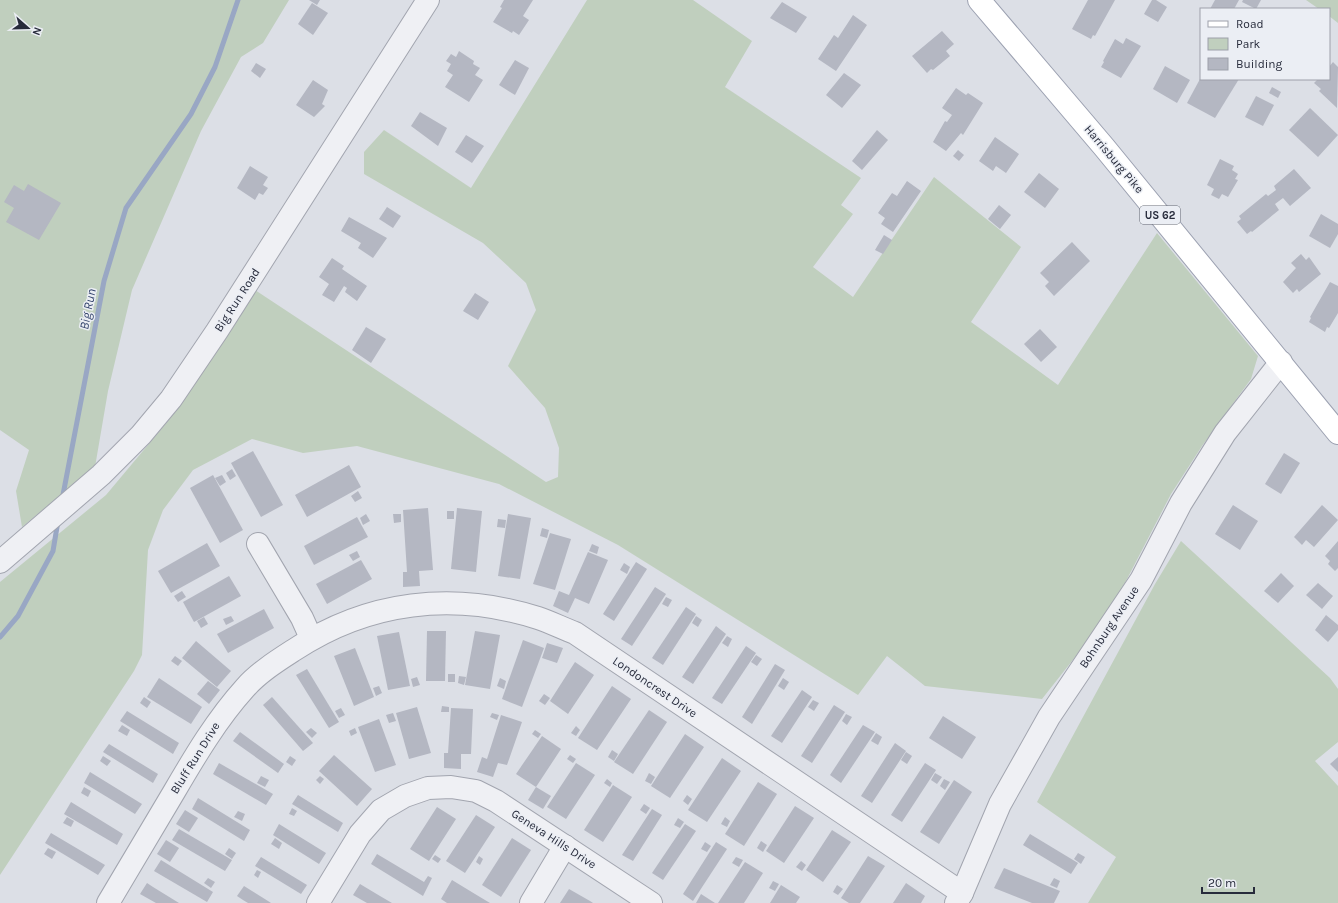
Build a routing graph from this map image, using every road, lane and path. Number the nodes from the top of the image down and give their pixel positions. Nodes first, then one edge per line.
1 (428, 0) edge
2 (979, 0) edge
3 (1281, 362) junction
4 (1338, 433) edge
5 (258, 544) dead end
6 (0, 562) edge
7 (311, 638) junction
8 (565, 846) junction
9 (959, 898) edge
10 (108, 903) edge
11 (318, 903) edge
12 (530, 903) edge
13 (651, 903) edge

1 - 6 street, Big Run Road
2 - 3 main road, Harrisburg Pike / US 62
3 - 4 main road, Harrisburg Pike / US 62
3 - 9 street, Bohnburg Avenue
5 - 7 street
7 - 9 street, Londoncrest Drive
7 - 10 street, Bluff Run Drive
8 - 11 street, Geneva Hills Drive
8 - 12 street
8 - 13 street, Geneva Hills Drive

